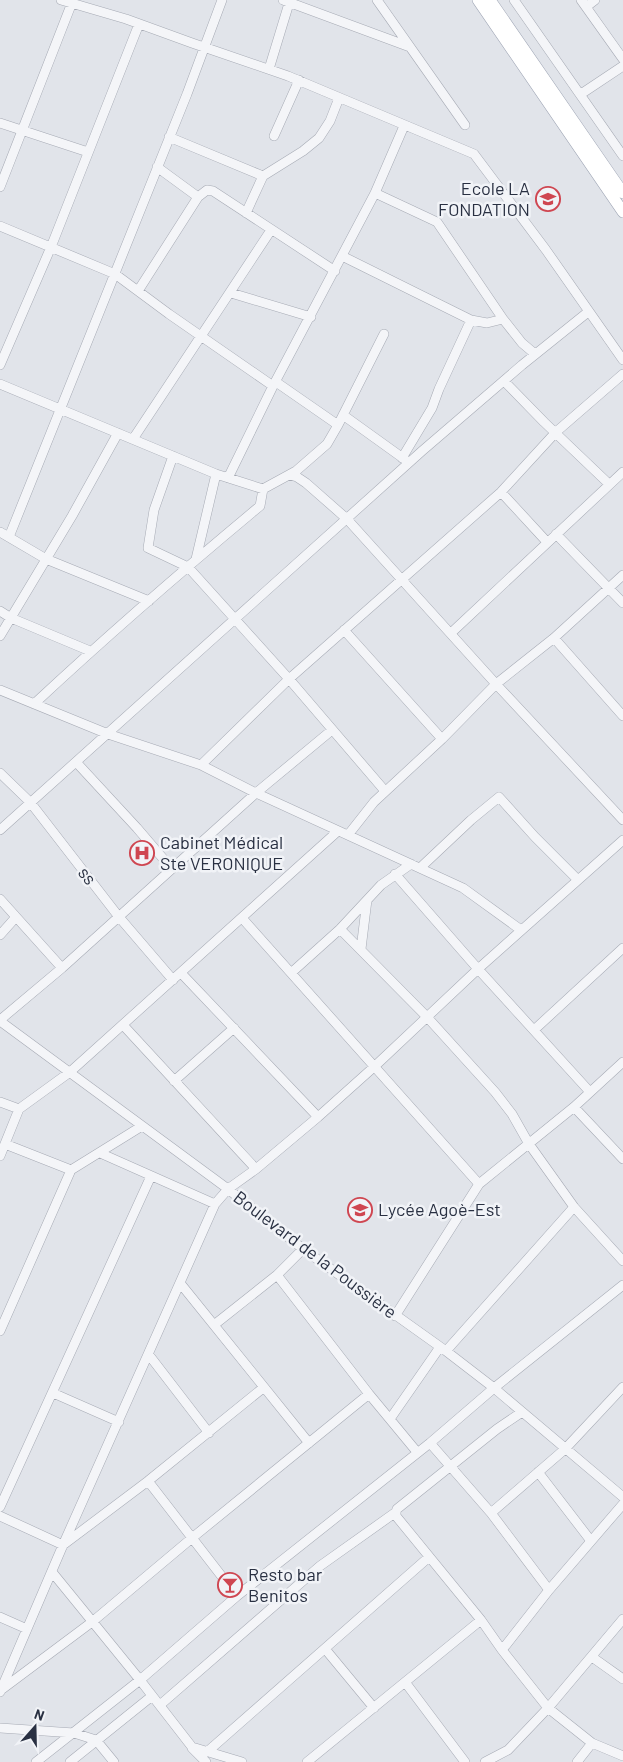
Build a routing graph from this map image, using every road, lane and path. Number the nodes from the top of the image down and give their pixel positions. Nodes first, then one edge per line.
1 (61, 0) edge
2 (222, 0) edge
3 (377, 0) edge
4 (478, 0) edge
5 (490, 0) edge
6 (514, 0) edge
7 (595, 0) edge
8 (287, 1) edge
9 (73, 2) edge
10 (584, 3) edge
11 (139, 24) junction
12 (410, 47) junction
13 (204, 48) junction
14 (623, 59) edge
15 (623, 66) edge
16 (269, 69) junction
17 (299, 80) junction
18 (581, 94) junction
19 (339, 98) junction
20 (0, 123) edge
21 (465, 125) dead end
22 (404, 126) junction
23 (22, 130) junction
24 (274, 136) dead end
25 (169, 137) junction
26 (88, 152) junction
27 (623, 156) edge
28 (157, 167) junction
29 (263, 176) junction
30 (0, 187) edge
31 (623, 192) edge
32 (375, 193) junction
33 (198, 197) junction
34 (623, 212) edge
35 (246, 213) junction
36 (0, 226) edge
37 (271, 230) junction
38 (51, 247) junction
39 (342, 256) junction
40 (334, 271) junction
41 (115, 274) junction
42 (138, 291) junction
43 (231, 292) junction
44 (588, 312) junction
45 (311, 317) junction
46 (503, 319) junction
47 (471, 320) junction
48 (384, 334) dead end
49 (202, 336) junction
50 (522, 343) junction
51 (535, 354) junction
52 (623, 360) edge
53 (0, 364) edge
54 (522, 365) junction
55 (623, 374) edge
56 (504, 381) junction
57 (0, 384) edge
58 (275, 384) junction
59 (60, 409) junction
60 (343, 414) junction
61 (338, 425) junction
62 (556, 432) junction
63 (118, 433) junction
64 (133, 439) junction
65 (173, 456) junction
66 (406, 460) junction
67 (623, 472) edge
68 (216, 474) junction
69 (290, 475) junction
70 (228, 478) junction
71 (609, 484) junction
72 (264, 489) junction
73 (500, 492) junction
74 (347, 519) junction
75 (0, 532) edge
76 (556, 534) junction
77 (9, 537) junction
78 (547, 542) junction
79 (46, 559) junction
80 (196, 560) junction
81 (188, 566) junction
82 (623, 575) edge
83 (402, 579) junction
84 (610, 589) junction
85 (149, 601) junction
86 (623, 603) edge
87 (0, 611) edge
88 (11, 618) junction
89 (235, 619) junction
90 (344, 630) junction
91 (451, 633) junction
92 (0, 636) edge
93 (554, 638) junction
94 (90, 651) junction
95 (289, 679) junction
96 (496, 684) junction
97 (0, 690) edge
98 (34, 704) junction
99 (623, 716) edge
100 (332, 730) junction
101 (108, 734) junction
102 (442, 739) junction
103 (76, 762) junction
104 (201, 765) junction
105 (0, 774) edge
106 (385, 791) junction
107 (256, 793) junction
108 (30, 802) junction
109 (623, 820) edge
110 (0, 830) edge
111 (338, 831) junction
112 (348, 836) junction
113 (623, 840) edge
114 (411, 864) junction
115 (420, 868) junction
116 (172, 869) junction
117 (395, 874) junction
118 (578, 880) junction
119 (0, 899) edge
120 (367, 899) junction
121 (16, 917) junction
122 (119, 917) junction
123 (242, 918) junction
124 (340, 929) junction
125 (522, 930) junction
126 (0, 935) edge
127 (623, 948) edge
128 (361, 949) junction
129 (62, 968) junction
130 (478, 969) junction
131 (181, 972) junction
132 (292, 973) junction
133 (173, 980) junction
134 (426, 1017) junction
135 (0, 1021) edge
136 (123, 1025) junction
137 (234, 1028) junction
138 (534, 1030) junction
139 (623, 1062) edge
140 (375, 1066) junction
141 (70, 1072) junction
142 (174, 1080) junction
143 (590, 1092) junction
144 (0, 1102) edge
145 (574, 1106) junction
146 (19, 1109) junction
147 (318, 1117) junction
148 (142, 1126) junction
149 (5, 1144) junction
150 (529, 1144) junction
151 (100, 1153) junction
152 (0, 1156) edge
153 (623, 1160) edge
154 (256, 1168) junction
155 (71, 1170) junction
156 (151, 1176) junction
157 (479, 1184) junction
158 (228, 1189) junction
159 (215, 1204) junction
160 (574, 1207) junction
161 (303, 1249) junction
162 (623, 1261) edge
163 (277, 1275) junction
164 (180, 1283) junction
165 (623, 1286) edge
166 (395, 1316) junction
167 (214, 1325) junction
168 (0, 1331) edge
169 (443, 1349) junction
170 (149, 1355) junction
171 (623, 1387) edge
172 (263, 1388) junction
173 (494, 1388) junction
174 (53, 1393) junction
175 (369, 1394) junction
176 (522, 1412) junction
177 (390, 1419) junction
178 (119, 1422) junction
179 (209, 1433) junction
180 (309, 1443) junction
181 (430, 1443) junction
182 (565, 1449) junction
183 (417, 1452) junction
184 (452, 1467) junction
185 (538, 1472) junction
186 (148, 1481) junction
187 (623, 1497) edge
188 (623, 1504) edge
189 (0, 1507) edge
190 (396, 1512) junction
191 (491, 1513) junction
192 (0, 1516) edge
193 (192, 1538) junction
194 (591, 1541) junction
195 (63, 1545) junction
196 (429, 1557) junction
197 (52, 1572) junction
198 (549, 1590) junction
199 (237, 1596) junction
200 (0, 1617) edge
201 (623, 1619) edge
202 (481, 1620) junction
203 (92, 1622) junction
204 (27, 1629) junction
205 (326, 1650) junction
206 (502, 1650) junction
207 (592, 1656) junction
208 (623, 1678) edge
209 (140, 1680) junction
210 (406, 1682) junction
211 (0, 1691) edge
212 (152, 1696) junction
213 (160, 1705) junction
214 (374, 1708) junction
215 (548, 1708) junction
216 (0, 1728) edge
217 (74, 1733) junction
218 (96, 1740) junction
219 (592, 1743) junction
220 (192, 1747) junction
221 (207, 1752) junction
222 (621, 1758) edge
223 (36, 1762) edge
224 (70, 1762) edge
225 (114, 1762) edge
226 (206, 1762) edge
227 (242, 1762) edge
228 (307, 1762) edge
229 (465, 1762) edge
230 (485, 1762) edge
231 (576, 1762) edge

1 - 9 street
2 - 13 street
3 - 12 street
4 - 34 main road
5 - 31 main road
6 - 18 street
7 - 10 street
8 - 12 street
8 - 16 street
9 - 11 street
9 - 23 street
10 - 14 street
11 - 13 street
11 - 26 street
12 - 21 street
13 - 16 street
13 - 25 street
15 - 18 street
16 - 17 street
17 - 19 street
17 - 24 street
18 - 27 street
19 - 22 street
19 - 29 street
20 - 23 street
22 - 32 street
22 - 44 street
23 - 26 street
23 - 30 street
25 - 28 street
25 - 29 street
26 - 38 street
28 - 33 street
28 - 41 street
29 - 35 street
32 - 39 street
32 - 46 street
33 - 35 street
33 - 42 street
35 - 37 street
36 - 38 street
37 - 40 street
37 - 43 street
38 - 41 street
38 - 53 street
39 - 40 street
39 - 47 street
40 - 45 street
41 - 42 street
41 - 59 street
42 - 49 street
43 - 45 street
43 - 49 street
44 - 51 street
44 - 52 street
45 - 58 street
46 - 47 street
46 - 50 street
47 - 66 street
48 - 60 street
49 - 58 street
49 - 64 street
50 - 51 street
50 - 54 street
51 - 54 street
54 - 56 street
55 - 62 street
56 - 62 street
56 - 66 street
57 - 59 street
58 - 61 street
58 - 70 street
59 - 63 street
59 - 77 street
60 - 61 street
60 - 66 street
61 - 69 street
62 - 71 street
62 - 73 street
63 - 64 street
63 - 79 street
64 - 65 street
65 - 68 street
65 - 81 street
66 - 74 street
67 - 71 street
68 - 70 street
68 - 80 street
69 - 72 street
69 - 74 street
70 - 72 street
71 - 76 street
72 - 80 street
73 - 78 street
73 - 83 street
74 - 83 street
74 - 89 street
75 - 77 street
76 - 78 street
76 - 84 street
77 - 79 street
78 - 91 street
79 - 85 street
79 - 88 street
80 - 81 street
81 - 85 street
81 - 89 street
82 - 84 street
83 - 90 street
83 - 91 street
84 - 86 street
84 - 93 street
85 - 94 street
87 - 88 street
88 - 92 street
88 - 94 street
89 - 95 street
89 - 101 street
90 - 95 street
90 - 102 street
91 - 96 street
93 - 96 street
93 - 99 street
94 - 98 street
95 - 100 street
95 - 104 street
96 - 102 street
96 - 109 street
97 - 98 street
98 - 101 street
100 - 106 street
100 - 107 street
101 - 103 street
101 - 104 street
102 - 106 street
103 - 108 street
103 - 116 street
104 - 107 street
105 - 108 street, ss
106 - 112 street
107 - 111 street
107 - 116 street
108 - 110 street
108 - 122 street, ss
111 - 112 street
111 - 123 street
112 - 114 street
113 - 118 street
114 - 115 street
114 - 117 street
115 - 118 street
115 - 125 street
116 - 122 street
117 - 120 street
117 - 130 street
118 - 125 street
119 - 121 street
120 - 124 street
120 - 128 street
121 - 126 street
121 - 129 street
122 - 129 street
122 - 133 street, ss
123 - 131 street
123 - 132 street
124 - 128 street
124 - 132 street
125 - 130 street
127 - 138 street
128 - 134 street
129 - 135 street
130 - 134 street
130 - 138 street
131 - 133 street
131 - 137 street
132 - 140 street
133 - 136 street
134 - 140 street
134 - 150 street
135 - 141 street, Boulevard de la Poussière
136 - 141 street
136 - 142 street
137 - 142 street
137 - 147 street
138 - 143 street
139 - 143 street
140 - 147 street
140 - 157 street
141 - 146 street
141 - 148 street, Boulevard de la Poussière
142 - 154 street
143 - 145 street
144 - 146 street
145 - 150 street
145 - 153 street
146 - 149 street
147 - 154 street
148 - 151 street
148 - 158 street, Boulevard de la Poussière
149 - 152 street
149 - 155 street
150 - 157 street
150 - 160 street
151 - 155 street
151 - 156 street
154 - 158 street
155 - 168 street
156 - 159 street
156 - 174 street
157 - 166 street
158 - 159 street
158 - 161 street, Boulevard de la Poussière
159 - 164 street
160 - 162 street
160 - 169 street
161 - 163 street
161 - 166 street, Boulevard de la Poussière
163 - 167 street
163 - 175 street
164 - 167 street
164 - 170 street
165 - 173 street
166 - 169 street, Boulevard de la Poussière
167 - 172 street
169 - 173 street, Boulevard de la Poussière
169 - 177 street
170 - 178 street
170 - 179 street
171 - 182 street
172 - 179 street
172 - 180 street
173 - 176 street, Boulevard de la Poussière
173 - 181 street
174 - 178 street
174 - 189 street
175 - 177 street
175 - 180 street
176 - 182 street, Boulevard de la Poussière
176 - 184 street
177 - 183 street
178 - 195 street
179 - 186 street
180 - 193 street
181 - 183 street
181 - 184 street
182 - 185 street
182 - 187 street, Boulevard de la Poussière
183 - 199 street
184 - 190 street
184 - 191 street
185 - 191 street
185 - 194 street
186 - 193 street
186 - 195 street
188 - 194 street
190 - 196 street
190 - 213 street
191 - 198 street
192 - 195 street
193 - 199 street
193 - 203 street
194 - 198 street
195 - 197 street
196 - 202 street
196 - 205 street
197 - 203 street
197 - 204 street
198 - 206 street
199 - 209 street
200 - 204 street
201 - 207 street
202 - 206 street
202 - 210 street
203 - 209 street
203 - 211 street
204 - 211 street
205 - 214 street
205 - 221 street
206 - 215 street
207 - 208 street
207 - 215 street
209 - 212 street
209 - 217 street
210 - 214 street
210 - 229 street
212 - 213 street
212 - 218 street
213 - 220 street
214 - 228 street
215 - 219 street
215 - 230 street
216 - 217 street
217 - 218 street
217 - 223 street
218 - 224 street
218 - 225 street
219 - 222 street
219 - 231 street
220 - 221 street
220 - 226 street
221 - 227 street

